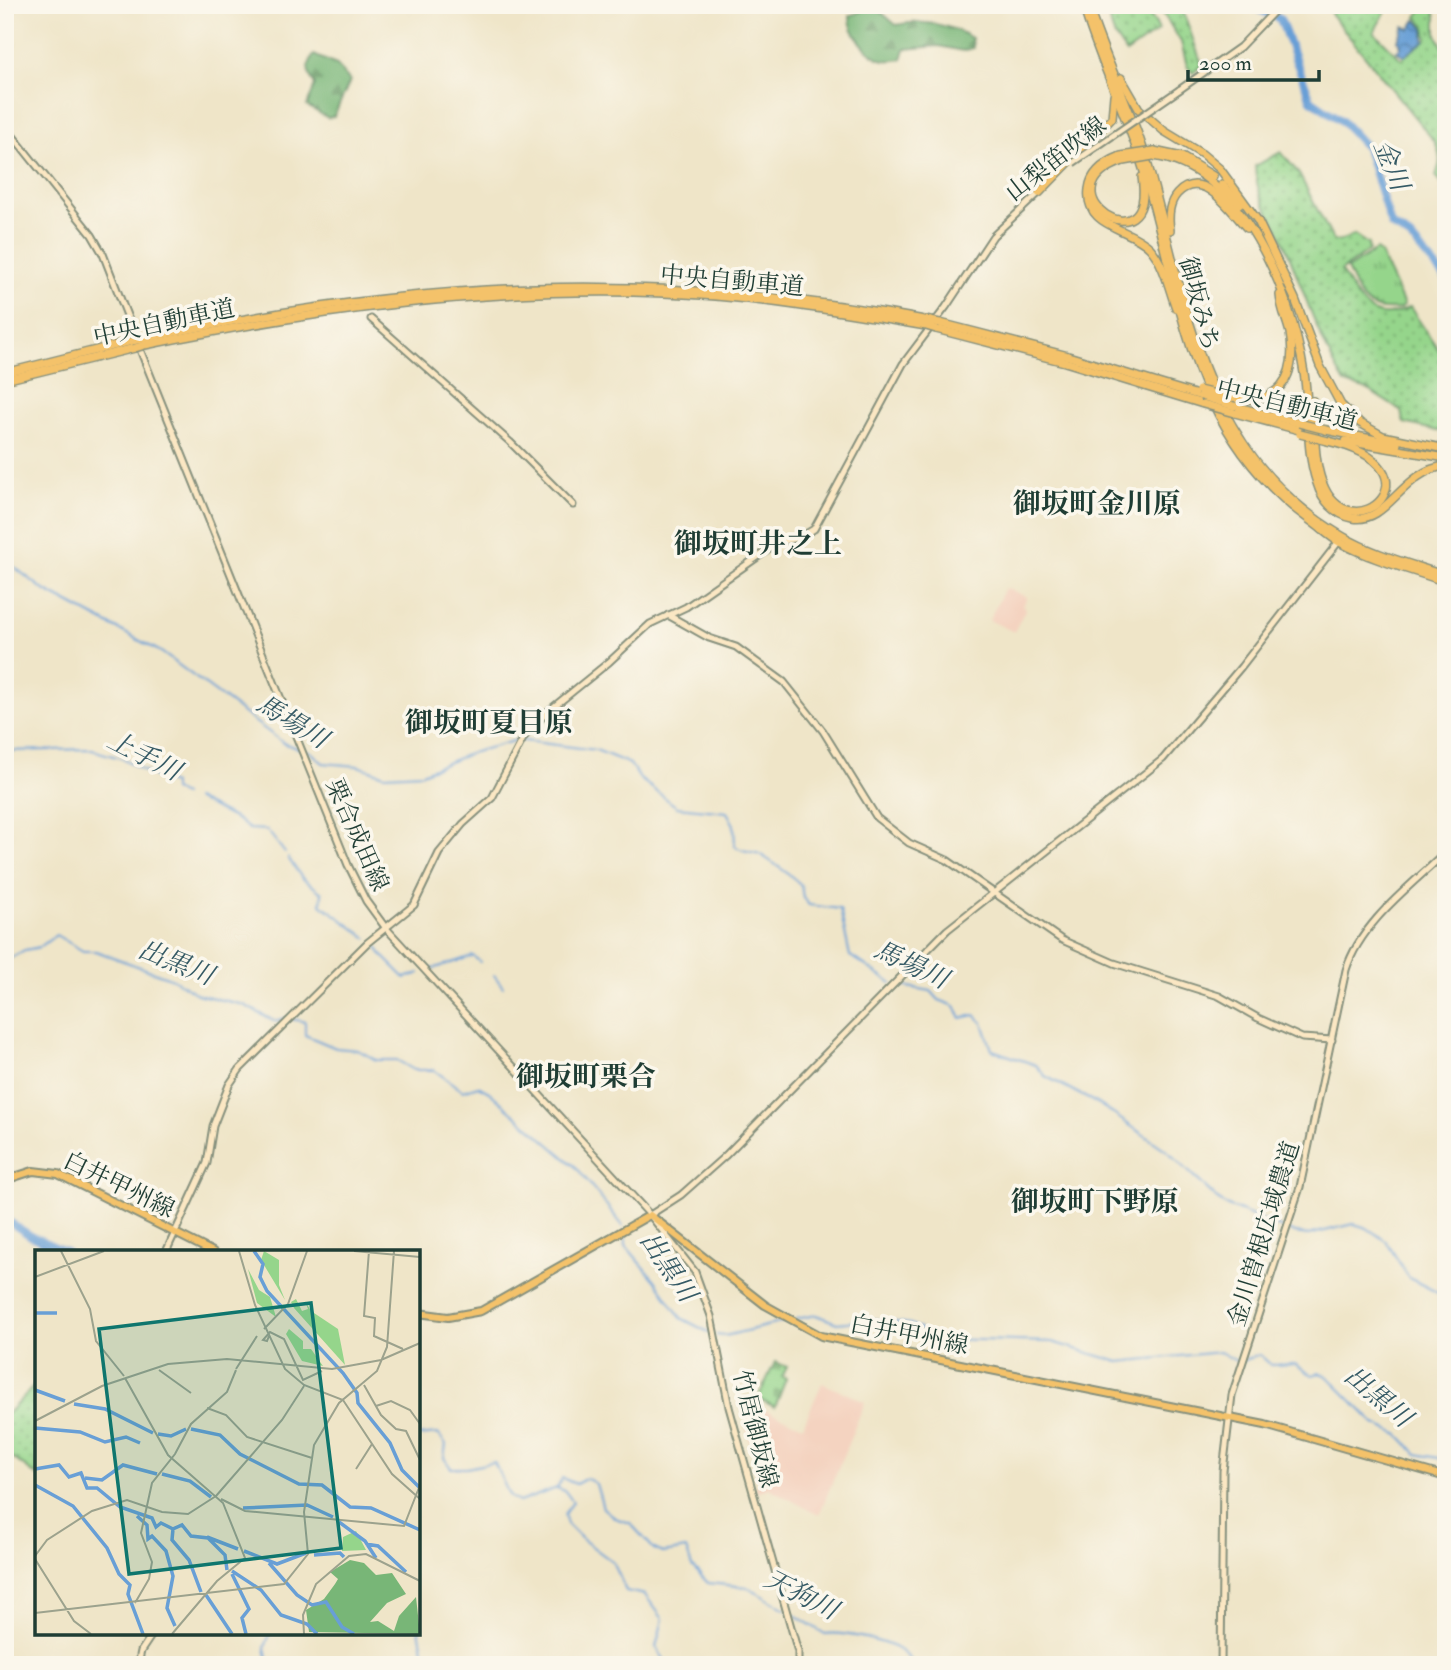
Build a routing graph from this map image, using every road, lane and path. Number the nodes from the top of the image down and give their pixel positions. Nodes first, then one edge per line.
1 (1083, 5) edge
2 (1088, 5) edge
3 (1280, 5) edge
4 (1099, 36) junction
5 (1111, 82) junction
6 (5, 126) edge
7 (1133, 138) junction
8 (1154, 154) junction
9 (1122, 158) junction
10 (1039, 193) junction
11 (1254, 236) junction
12 (1270, 244) junction
13 (1290, 291) junction
14 (1280, 293) junction
15 (831, 306) junction
16 (371, 319) dead end
17 (928, 324) junction
18 (938, 326) junction
19 (1188, 332) junction
20 (138, 344) junction
21 (5, 373) edge
22 (5, 380) edge
23 (1201, 397) junction
24 (1233, 406) junction
25 (1299, 429) junction
26 (1327, 436) junction
27 (1446, 450) edge
28 (1446, 458) edge
29 (1446, 466) edge
30 (573, 505) dead end
31 (1340, 539) junction
32 (1446, 576) edge
33 (1446, 582) edge
34 (668, 615) junction
35 (1446, 852) edge
36 (994, 891) junction
37 (385, 927) junction
38 (1332, 1040) junction
39 (5, 1180) edge
40 (650, 1215) junction
41 (176, 1234) junction
42 (167, 1250) edge
43 (209, 1250) edge
44 (420, 1313) edge
45 (1230, 1417) junction
46 (1446, 1477) edge
47 (152, 1635) edge
48 (138, 1665) edge
49 (799, 1665) edge
50 (1221, 1665) edge

1 - 5 highway, 御坂みち
2 - 4 highway, 御坂みち
3 - 10 street, 山梨笛吹線, bridge
4 - 12 highway
4 - 19 highway, 御坂みち
5 - 7 highway, 御坂みち
5 - 10 highway
6 - 20 street, 栗合成田線
7 - 9 highway
7 - 19 highway, 御坂みち
8 - 9 highway, bridge
8 - 11 highway
8 - 12 highway
9 - 19 highway
10 - 34 street, 山梨笛吹線
11 - 14 highway
11 - 19 highway
12 - 13 highway
13 - 26 highway
13 - 27 highway
14 - 24 highway
14 - 29 highway
15 - 17 highway, 中央自動車道
15 - 17 highway, 中央自動車道
15 - 20 highway, 中央自動車道
16 - 30 street
17 - 18 highway, 中央自動車道, bridge
18 - 23 highway, 中央自動車道
18 - 23 highway, 中央自動車道
19 - 31 highway, 御坂みち
20 - 21 highway, 中央自動車道
20 - 22 highway, 中央自動車道
20 - 37 street, 栗合成田線
23 - 24 highway, 中央自動車道, bridge
23 - 24 highway, bridge
24 - 25 highway, 中央自動車道
24 - 25 highway, 中央自動車道
25 - 26 highway, 中央自動車道, bridge
25 - 26 highway, bridge
26 - 27 highway, 中央自動車道
26 - 28 highway, 中央自動車道
31 - 32 highway, 御坂みち
31 - 33 highway, 御坂みち
31 - 36 street
34 - 36 street
34 - 37 street, 山梨笛吹線
35 - 38 street, 金川曽根広域農道
36 - 38 street
36 - 40 street
37 - 40 street, 栗合成田線
37 - 41 street, 山梨笛吹線
38 - 45 street, 金川曽根広域農道
39 - 41 main road, 白井甲州線
40 - 44 main road
40 - 45 main road, 白井甲州線
40 - 49 street, 竹居御坂線
41 - 42 street, 山梨笛吹線
41 - 43 main road, 白井甲州線
45 - 46 main road, 白井甲州線
45 - 50 street, 金川曽根広域農道
47 - 48 street

